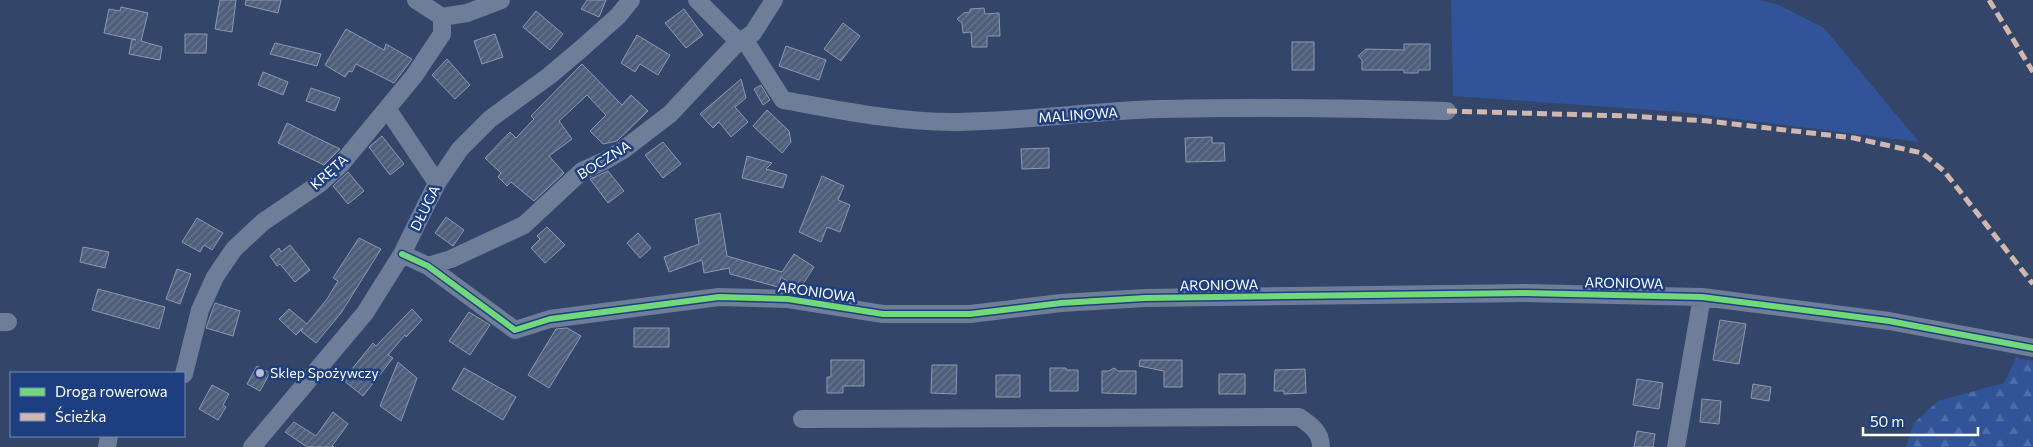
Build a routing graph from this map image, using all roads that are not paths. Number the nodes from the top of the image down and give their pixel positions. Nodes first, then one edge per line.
1 (416, 0) edge
2 (501, 0) edge
3 (631, 0) edge
4 (697, 0) edge
5 (774, 0) edge
6 (442, 17) junction
7 (741, 41) junction
8 (388, 110) junction
9 (1447, 111) dead end
10 (437, 182) junction
11 (402, 254) junction
12 (428, 266) junction
13 (1702, 297) junction
14 (2033, 348) edge
15 (184, 372) edge
16 (802, 419) dead end
17 (252, 447) edge
18 (1321, 447) edge
19 (1676, 447) edge

1 - 6 street
2 - 6 street
3 - 10 street, DŁUGA
4 - 7 street, MALINOWA
5 - 7 street, BOCZNA
6 - 8 street, KRĘTA
7 - 9 street, MALINOWA
7 - 12 street, BOCZNA
8 - 10 street
8 - 15 street, KRĘTA
10 - 11 street, DŁUGA
11 - 12 street
11 - 17 street, DŁUGA
12 - 13 street, ARONIOWA
13 - 14 street, ARONIOWA
13 - 19 street
16 - 18 street

